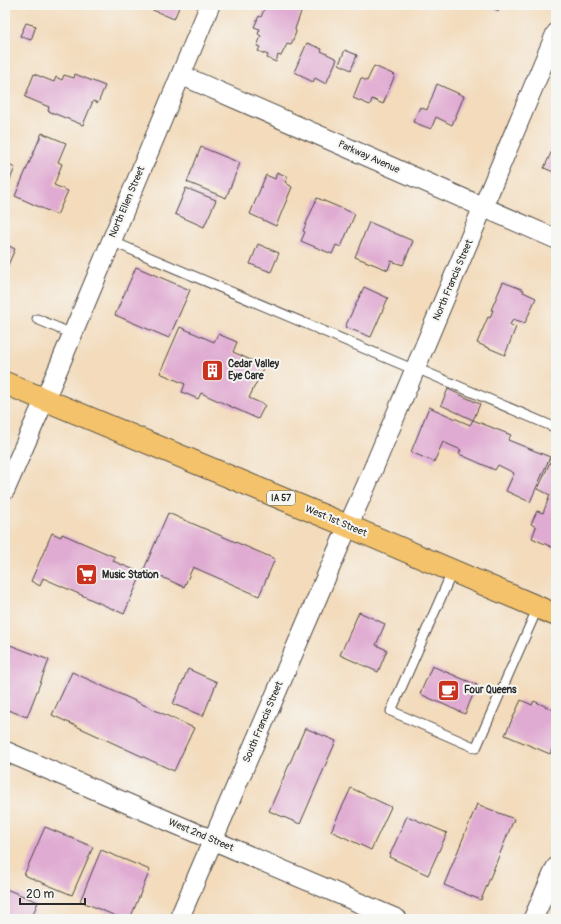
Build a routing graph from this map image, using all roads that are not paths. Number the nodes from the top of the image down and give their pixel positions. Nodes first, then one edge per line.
1 (210, 5) edge
2 (556, 33) edge
3 (181, 75) junction
4 (483, 207) junction
5 (556, 239) edge
6 (111, 241) junction
7 (37, 319) dead end
8 (72, 334) junction
9 (415, 370) junction
10 (5, 383) edge
11 (45, 400) junction
12 (556, 428) edge
13 (5, 490) edge
14 (348, 526) junction
15 (453, 570) junction
16 (547, 611) edge
17 (5, 751) edge
18 (212, 840) junction
19 (556, 867) edge
20 (179, 919) edge
21 (397, 919) edge
22 (533, 919) edge

1 - 3 street, North Ellen Street
2 - 4 street, North Francis Street
3 - 4 street, Parkway Avenue
3 - 6 street, North Ellen Street
4 - 5 street, Parkway Avenue
4 - 9 street, North Francis Street
6 - 8 street, North Ellen Street
6 - 9 lane
7 - 8 lane
8 - 11 street, North Ellen Street
9 - 12 lane
9 - 14 street, North Francis Street
10 - 11 main road, West 1st Street / IA 57
11 - 13 street, North Ellen Street
11 - 14 main road, West 1st Street / IA 57
14 - 15 main road, West 1st Street / IA 57
14 - 18 street, South Francis Street
15 - 16 main road, West 1st Street / IA 57
15 - 16 lane
17 - 18 street, West 2nd Street
18 - 20 street, South Francis Street
18 - 21 street, West 2nd Street
19 - 22 street

